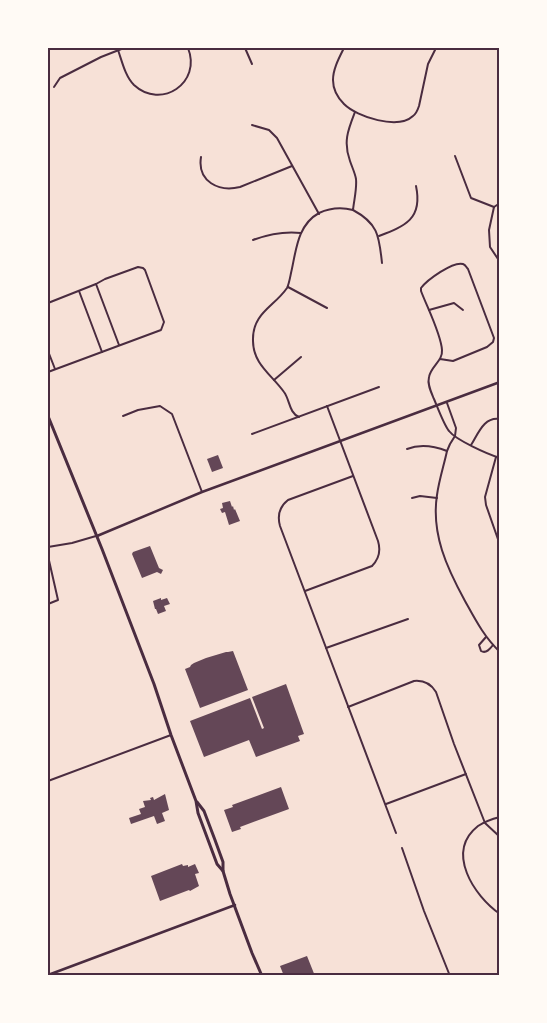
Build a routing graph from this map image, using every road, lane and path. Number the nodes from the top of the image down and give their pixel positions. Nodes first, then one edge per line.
1 (124, 48) edge
2 (188, 48) edge
3 (245, 48) edge
4 (344, 48) edge
5 (436, 48) edge
6 (118, 50) junction
7 (252, 64) dead end
8 (54, 87) dead end
9 (355, 112) junction
10 (252, 125) dead end
11 (455, 156) dead end
12 (201, 157) dead end
13 (292, 166) junction
14 (416, 186) dead end
15 (500, 203) edge
16 (494, 207) junction
17 (353, 210) junction
18 (319, 214) junction
19 (301, 233) junction
20 (378, 236) junction
21 (253, 240) dead end
22 (500, 262) edge
23 (382, 263) dead end
24 (96, 284) junction
25 (288, 287) junction
26 (79, 291) junction
27 (48, 303) edge
28 (328, 308) dead end
29 (429, 310) junction
30 (462, 310) dead end
31 (120, 346) junction
32 (48, 351) edge
33 (102, 352) junction
34 (301, 357) dead end
35 (440, 359) junction
36 (55, 370) junction
37 (48, 372) edge
38 (274, 380) junction
39 (500, 382) edge
40 (379, 387) dead end
41 (446, 402) junction
42 (327, 406) junction
43 (436, 406) junction
44 (48, 416) edge
45 (124, 416) dead end
46 (299, 417) junction
47 (500, 419) edge
48 (252, 434) dead end
49 (455, 436) junction
50 (340, 442) junction
51 (472, 445) junction
52 (407, 449) dead end
53 (447, 450) junction
54 (498, 457) edge
55 (353, 476) junction
56 (202, 492) junction
57 (412, 498) dead end
58 (436, 498) junction
59 (96, 536) junction
60 (500, 545) edge
61 (48, 547) edge
62 (48, 556) edge
63 (305, 592) junction
64 (48, 604) edge
65 (408, 619) dead end
66 (486, 637) junction
67 (493, 646) junction
68 (326, 648) junction
69 (500, 652) edge
70 (348, 707) junction
71 (171, 735) junction
72 (466, 774) junction
73 (48, 782) edge
74 (196, 801) junction
75 (386, 804) junction
76 (500, 817) edge
77 (485, 823) junction
78 (396, 833) dead end
79 (500, 837) edge
80 (402, 848) dead end
81 (223, 871) junction
82 (235, 905) junction
83 (500, 914) edge
84 (48, 975) edge
85 (262, 976) edge
86 (450, 976) edge

1 - 6 street
2 - 6 street
3 - 7 street
4 - 9 street
5 - 9 street
6 - 8 street
9 - 17 street
10 - 13 street
11 - 16 street
12 - 13 street
13 - 18 street
14 - 20 street
15 - 16 street
16 - 22 street
17 - 18 street
17 - 20 street
18 - 19 street
19 - 21 street
19 - 25 street
20 - 23 street
24 - 26 street
24 - 31 street
24 - 31 street
25 - 28 street
25 - 38 street
26 - 27 street
26 - 33 street
29 - 30 street
29 - 35 street
29 - 35 street
31 - 33 street
32 - 36 street
33 - 36 street
34 - 38 street
35 - 43 street
36 - 37 street
38 - 46 street
39 - 41 street
40 - 42 street
41 - 43 street
41 - 49 street
42 - 46 street
42 - 50 street
43 - 49 street
43 - 50 street
44 - 59 main road
45 - 56 street
46 - 48 street
47 - 51 street
49 - 51 street
49 - 53 street
50 - 55 street
50 - 56 street
51 - 54 street
52 - 53 street
53 - 58 street
54 - 60 street
55 - 63 street
55 - 63 street
56 - 59 street
57 - 58 street
58 - 66 street
59 - 61 street
59 - 71 main road
62 - 64 street
63 - 68 street
65 - 68 street
66 - 67 street
66 - 67 street
67 - 69 street
68 - 70 street
70 - 72 street
70 - 75 street
71 - 73 street
71 - 74 main road
72 - 75 street
72 - 77 street
74 - 81 main road
74 - 81 main road
75 - 78 street
76 - 77 street
77 - 79 street
77 - 83 street
80 - 86 street
81 - 82 main road
82 - 84 street
82 - 85 main road

